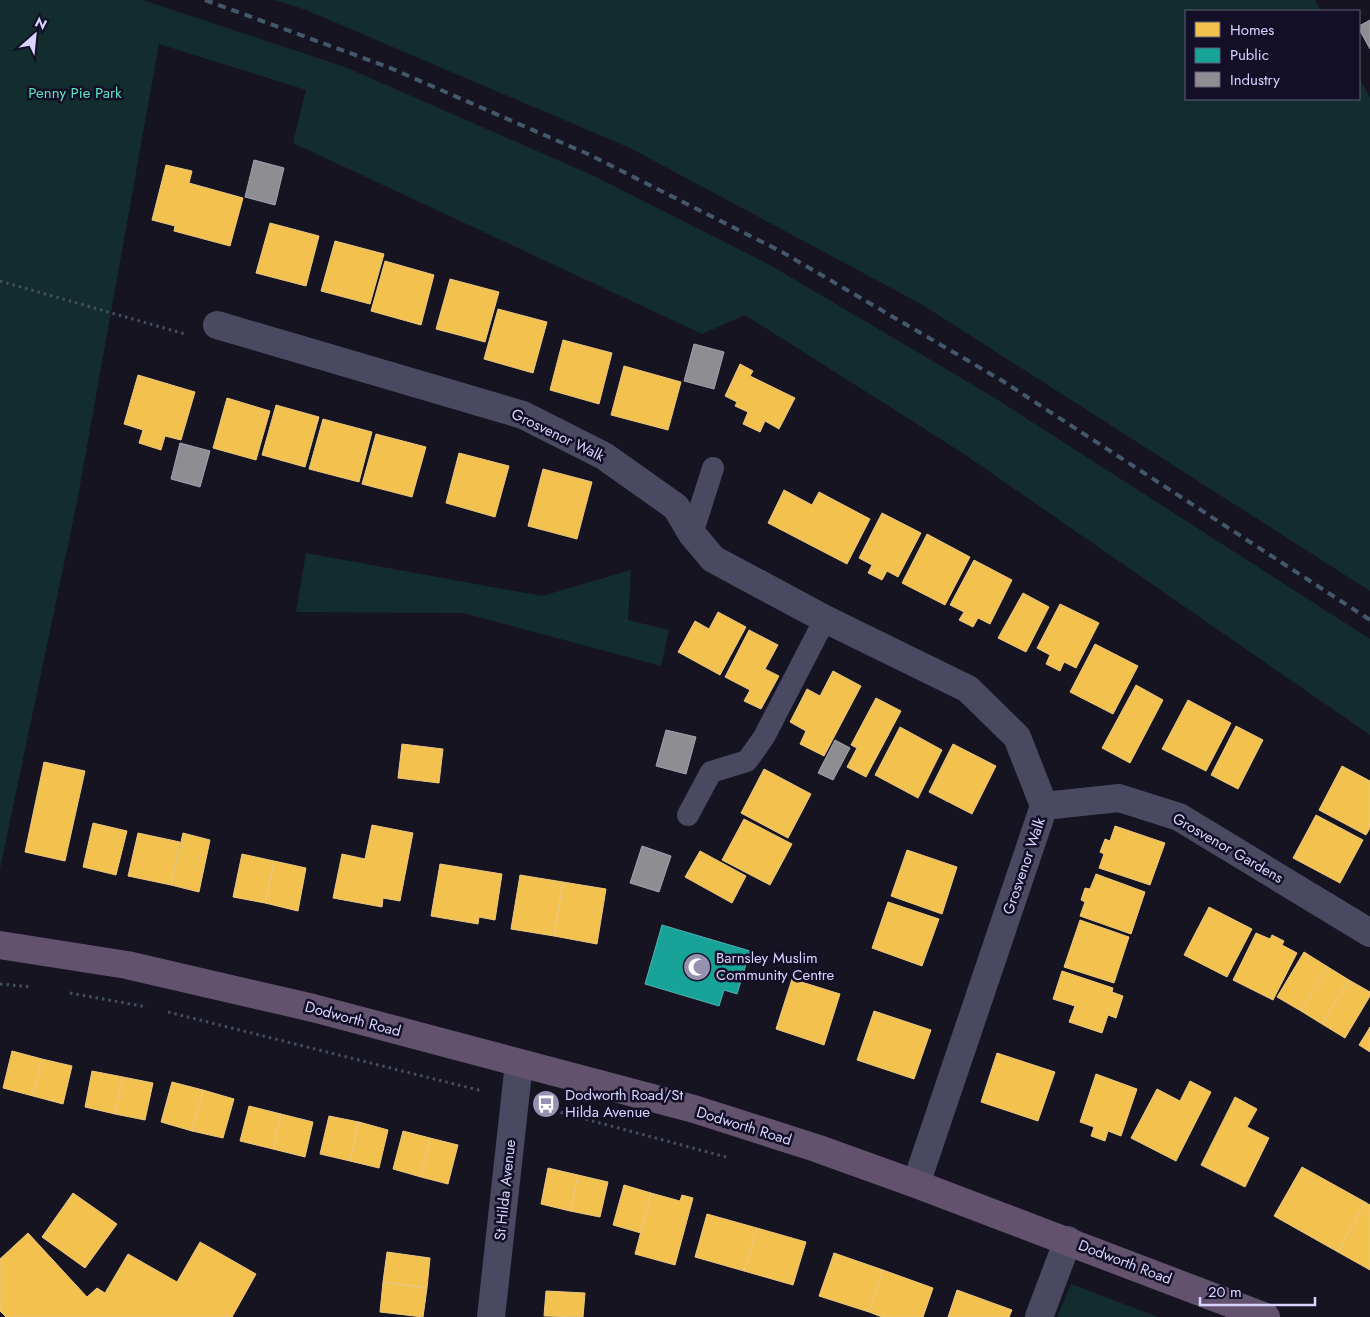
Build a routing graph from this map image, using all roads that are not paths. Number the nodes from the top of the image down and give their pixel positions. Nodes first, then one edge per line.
1 (216, 326) road end
2 (713, 468) dead end
3 (692, 534) junction
4 (825, 619) junction
5 (1044, 806) junction
6 (688, 815) dead end
7 (1370, 933) edge
8 (0, 945) edge
9 (519, 1063) junction
10 (916, 1184) junction
11 (1068, 1240) junction
12 (491, 1317) edge
13 (1039, 1317) edge
14 (1266, 1317) edge

1 - 3 street, Grosvenor Walk
2 - 3 lane
3 - 4 street, Grosvenor Walk
4 - 5 street, Grosvenor Walk
4 - 6 lane
5 - 7 street, Grosvenor Gardens
5 - 10 street, Grosvenor Walk
8 - 9 highway, Dodworth Road
9 - 10 highway, Dodworth Road
9 - 12 street, St Hilda Avenue
10 - 11 highway, Dodworth Road
11 - 13 street
11 - 14 highway, Dodworth Road

